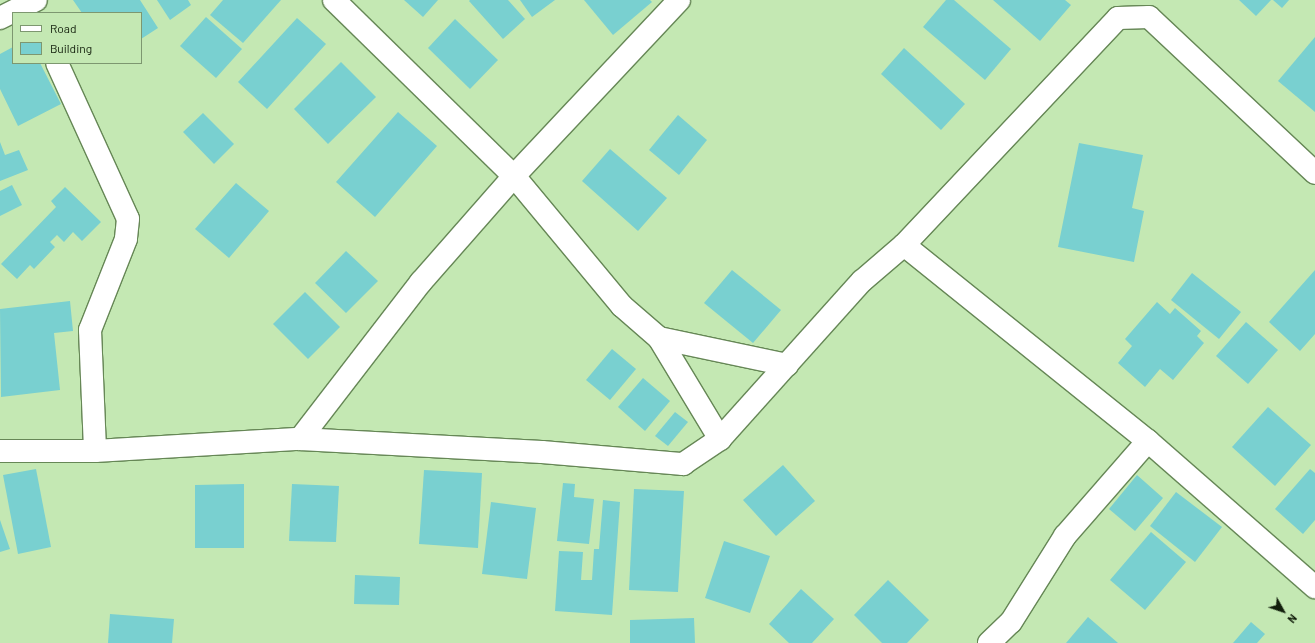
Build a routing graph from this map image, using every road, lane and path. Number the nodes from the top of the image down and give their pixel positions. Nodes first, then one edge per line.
1 (334, 0) edge
2 (679, 0) edge
3 (1130, 0) edge
4 (33, 6) edge
5 (16, 12) edge
6 (12, 14) edge
7 (1149, 17) junction
8 (0, 18) edge
9 (57, 64) edge
10 (1315, 173) edge
11 (514, 176) junction
12 (904, 245) junction
13 (659, 338) junction
14 (787, 365) junction
15 (300, 439) junction
16 (720, 439) junction
17 (1148, 441) junction
18 (0, 451) edge
19 (95, 451) junction
20 (1315, 587) edge
21 (989, 643) edge

1 - 11 street
2 - 11 street
3 - 7 street
4 - 5 street
6 - 8 street
7 - 10 street
7 - 12 street
9 - 19 street
11 - 13 street
11 - 15 street
12 - 14 street
12 - 17 street
13 - 14 street
13 - 16 street
14 - 16 street
15 - 16 street
15 - 19 street
17 - 20 street
17 - 21 street
18 - 19 street

